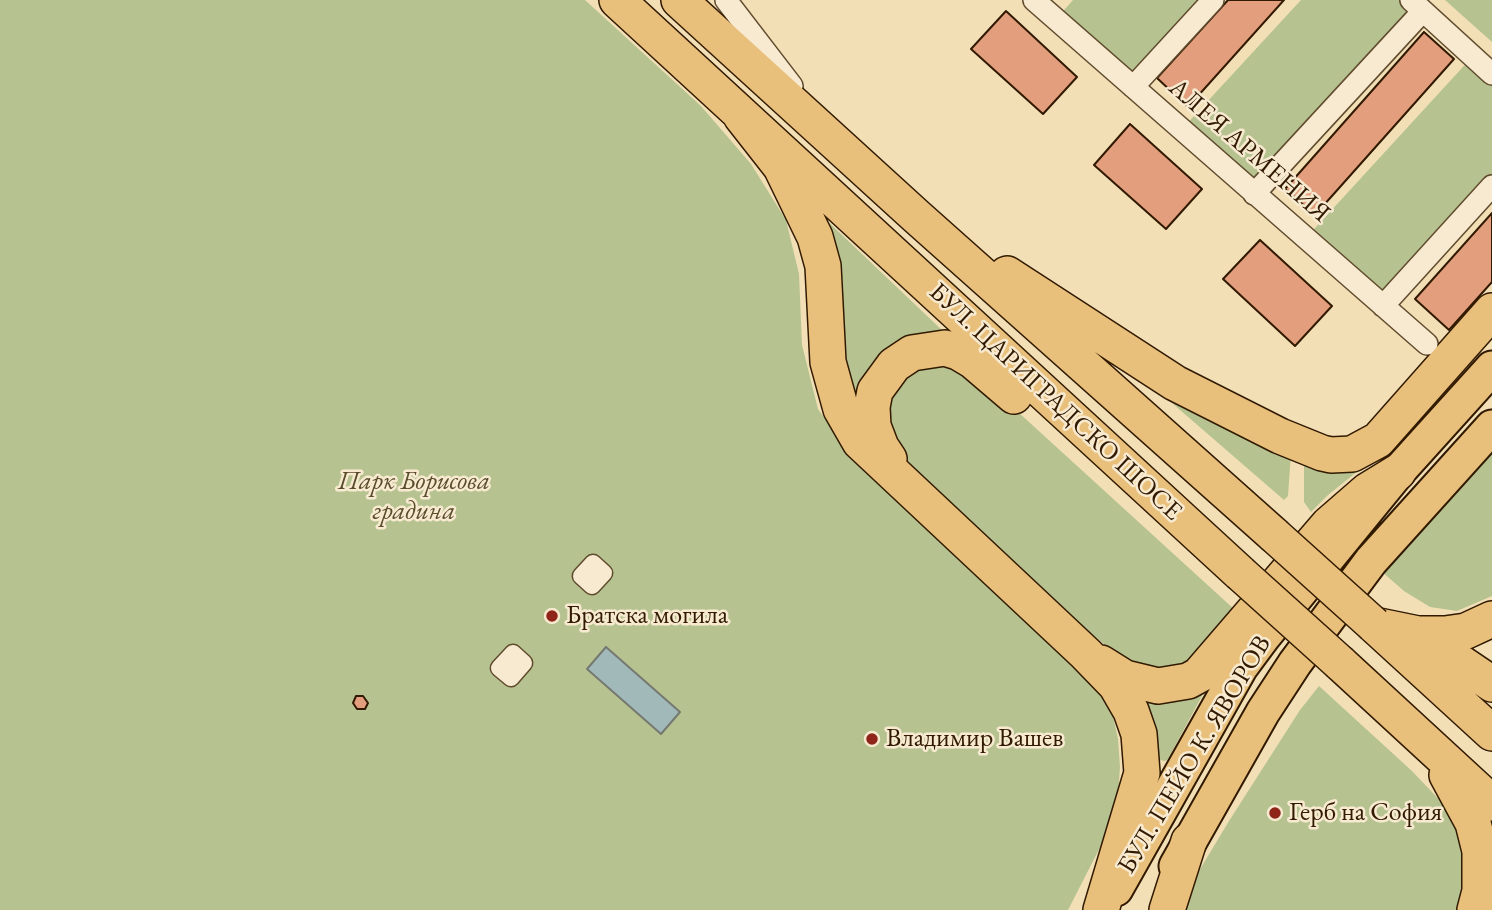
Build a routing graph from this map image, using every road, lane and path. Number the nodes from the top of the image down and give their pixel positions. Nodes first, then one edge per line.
1 (617, 0) edge
2 (679, 0) edge
3 (726, 0) edge
4 (1034, 0) edge
5 (1213, 0) edge
6 (1417, 5) edge
7 (1492, 74) edge
8 (1133, 87) junction
9 (741, 116) junction
10 (838, 146) junction
11 (1492, 186) edge
12 (1254, 194) junction
13 (916, 216) junction
14 (1382, 306) junction
15 (1492, 311) edge
16 (1427, 344) dead end
17 (1492, 368) edge
18 (1492, 426) edge
19 (1107, 449) junction
20 (1398, 472) junction
21 (911, 491) junction
22 (1492, 620) edge
23 (1374, 625) junction
24 (1419, 634) junction
25 (1086, 654) junction
26 (1492, 684) edge
27 (1492, 733) edge
28 (1432, 748) junction
29 (1492, 803) edge
30 (1189, 841) junction
31 (1103, 910) edge
32 (1152, 910) edge
33 (1167, 910) edge
34 (1475, 910) edge

1 - 9 highway, БУЛ. ЦАРИГРАДСКО ШОСЕ
2 - 10 highway, БУЛ. ЦАРИГРАДСКО ШОСЕ
3 - 10 street, БУЛ. ЦАРИГРАДСКО ШОСЕ
4 - 8 street, АЛЕЯ АРМЕНИЯ
5 - 8 street
6 - 7 street
6 - 12 street
8 - 12 street, АЛЕЯ АРМЕНИЯ
9 - 19 highway, БУЛ. ЦАРИГРАДСКО ШОСЕ
9 - 21 highway
10 - 13 highway, БУЛ. ЦАРИГРАДСКО ШОСЕ
11 - 14 street
12 - 14 street, АЛЕЯ АРМЕНИЯ
13 - 15 highway
13 - 23 highway, БУЛ. ЦАРИГРАДСКО ШОСЕ, bridge
14 - 16 street, АЛЕЯ АРМЕНИЯ
17 - 20 main road, БУЛ. ПЕЙО К. ЯВОРОВ
18 - 30 main road, БУЛ. ПЕЙО К. ЯВОРОВ
19 - 21 highway
19 - 28 highway, БУЛ. ЦАРИГРАДСКО ШОСЕ, bridge
20 - 25 highway
20 - 31 main road, БУЛ. ПЕЙО К. ЯВОРОВ
21 - 25 highway
22 - 24 highway
23 - 24 highway
23 - 27 highway, БУЛ. ЦАРИГРАДСКО ШОСЕ
24 - 26 highway
25 - 31 highway
28 - 29 highway, БУЛ. ЦАРИГРАДСКО ШОСЕ
28 - 34 highway
30 - 32 main road, БУЛ. ПЕЙО К. ЯВОРОВ
30 - 33 highway

